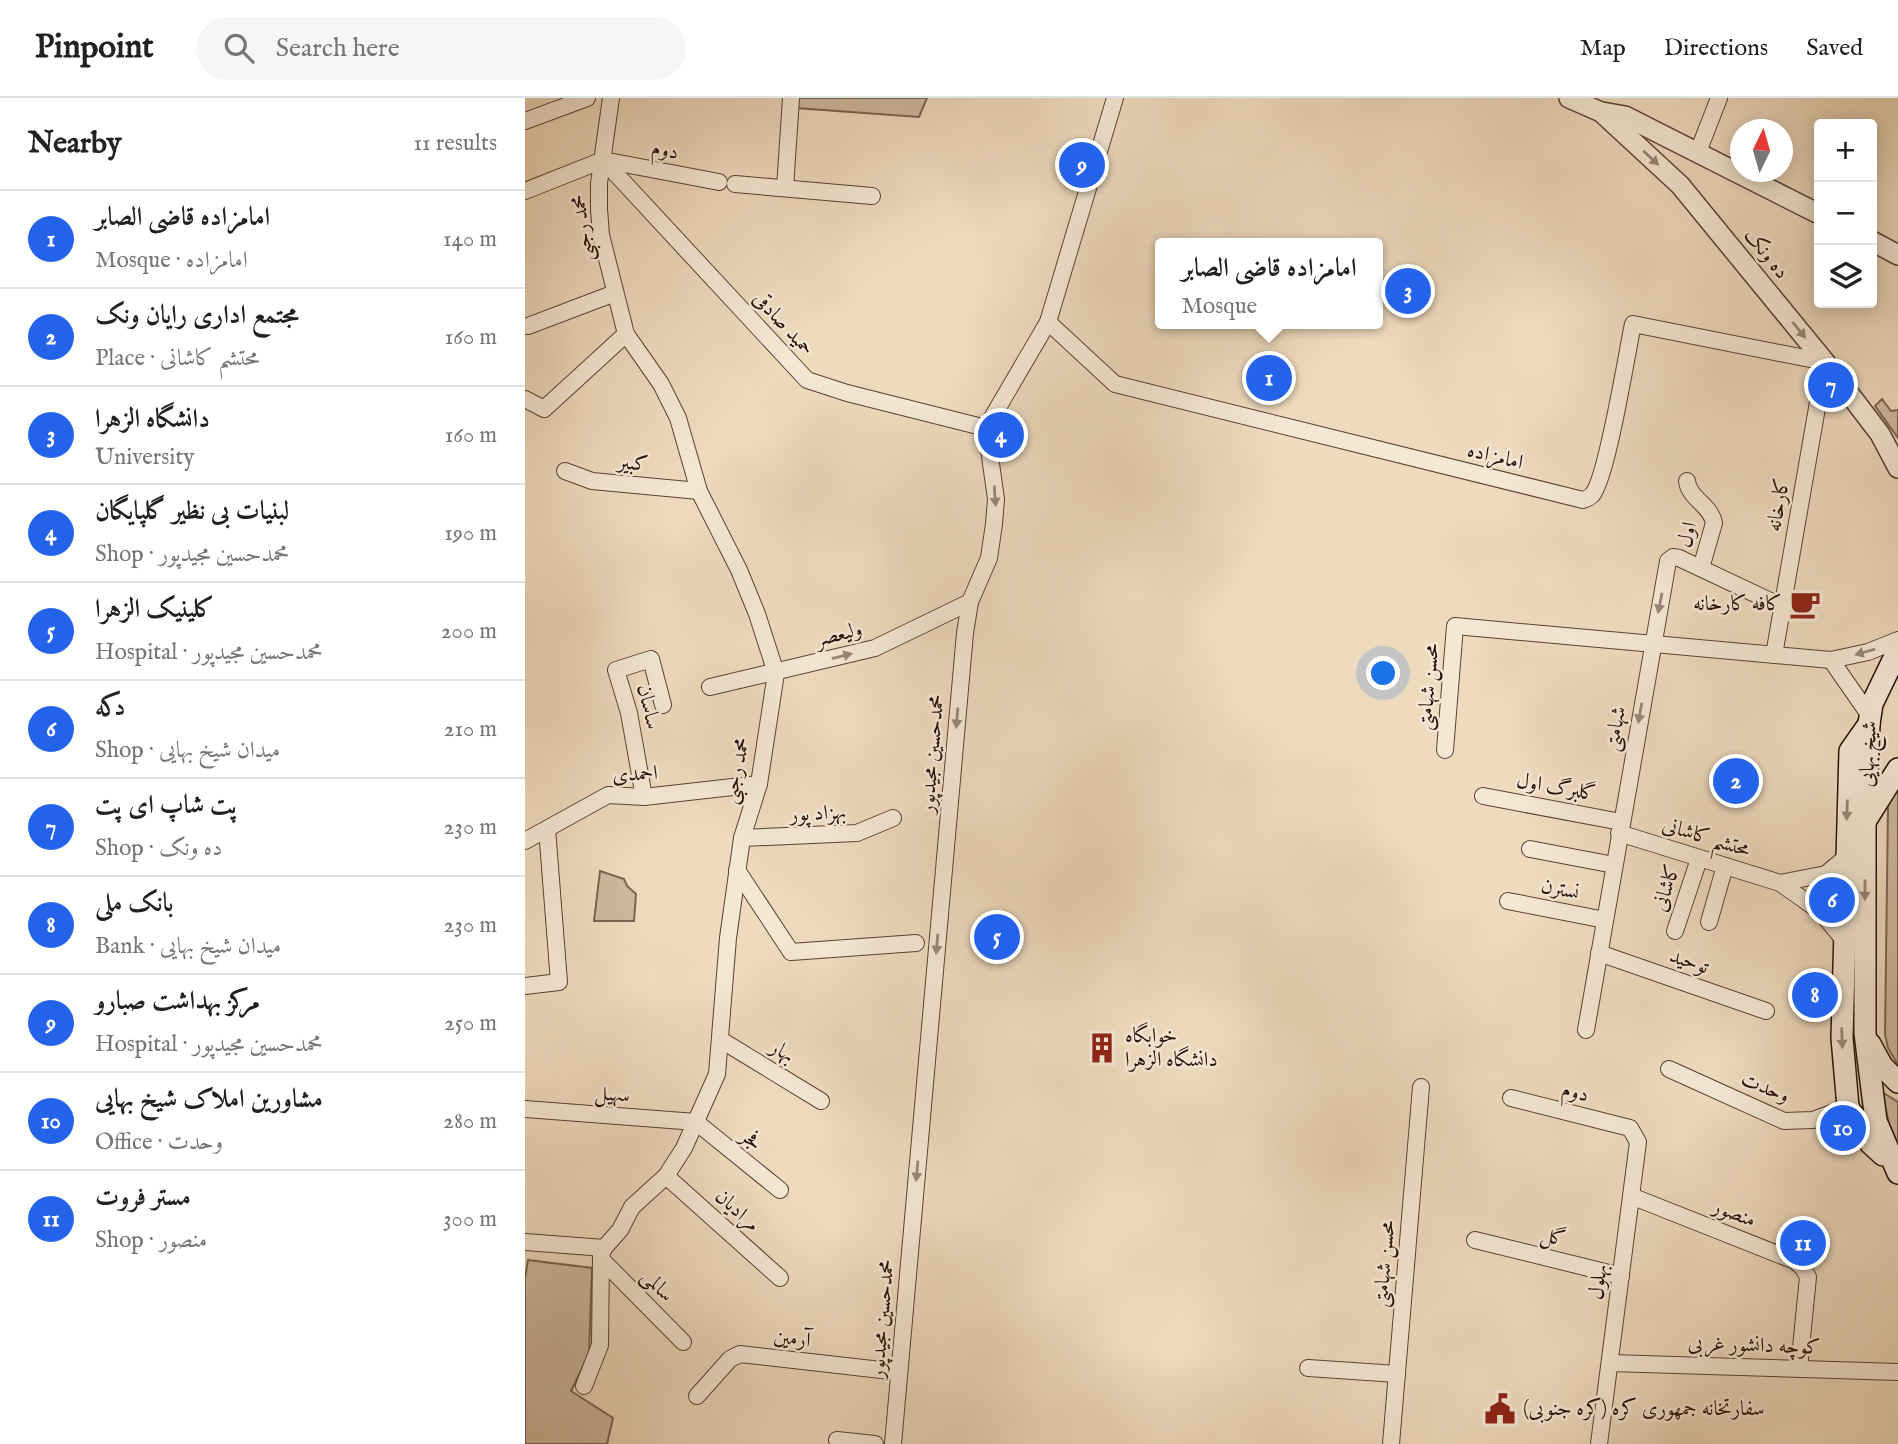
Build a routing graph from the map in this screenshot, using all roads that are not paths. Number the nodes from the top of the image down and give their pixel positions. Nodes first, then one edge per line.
1 (587, 98) edge
2 (611, 98) edge
3 (790, 98) edge
4 (1115, 98) edge
5 (1569, 98) edge
6 (1720, 98) edge
7 (1603, 105) edge
8 (525, 121) edge
9 (1698, 152) junction
10 (603, 160) junction
11 (785, 188) junction
12 (525, 191) edge
13 (872, 196) dead end
14 (1814, 211) edge
15 (1877, 244) edge
16 (1898, 255) edge
17 (615, 293) junction
18 (1048, 322) junction
19 (528, 326) dead end
20 (626, 334) junction
21 (1825, 362) junction
22 (525, 399) edge
23 (986, 428) junction
24 (1898, 468) edge
25 (565, 471) dead end
26 (1687, 481) dead end
27 (699, 491) junction
28 (1701, 568) junction
29 (969, 602) junction
30 (1783, 607) junction
31 (1898, 640) edge
32 (1652, 645) junction
33 (1898, 650) edge
34 (1775, 655) junction
35 (1831, 660) junction
36 (776, 673) junction
37 (710, 687) dead end
38 (663, 705) dead end
39 (1869, 720) junction
40 (1445, 750) dead end
41 (1898, 769) edge
42 (759, 784) junction
43 (1483, 796) dead end
44 (643, 797) junction
45 (893, 818) dead end
46 (1865, 821) junction
47 (1621, 828) junction
48 (547, 829) junction
49 (742, 838) junction
50 (525, 841) edge
51 (1530, 849) dead end
52 (1845, 858) junction
53 (1699, 859) junction
54 (1614, 865) junction
55 (1725, 866) junction
56 (737, 870) junction
57 (1780, 883) junction
58 (1508, 901) dead end
59 (1605, 920) junction
60 (1709, 922) dead end
61 (1675, 931) dead end
62 (1843, 939) junction
63 (916, 943) dead end
64 (1599, 953) junction
65 (525, 986) edge
66 (1766, 1010) dead end
67 (1586, 1030) dead end
68 (1865, 1033) junction
69 (721, 1040) junction
70 (1669, 1069) dead end
71 (1898, 1082) edge
72 (1421, 1087) dead end
73 (1511, 1098) dead end
74 (821, 1101) dead end
75 (1848, 1107) junction
76 (525, 1109) edge
77 (696, 1122) junction
78 (1630, 1128) joint
79 (1896, 1169) edge
80 (667, 1176) junction
81 (780, 1190) dead end
82 (1631, 1196) junction
83 (1475, 1240) dead end
84 (525, 1242) edge
85 (602, 1254) junction
86 (1621, 1276) junction
87 (780, 1278) dead end
88 (683, 1342) dead end
89 (1610, 1363) junction
90 (1308, 1368) dead end
91 (1799, 1368) junction
92 (1898, 1372) edge
93 (899, 1373) junction
94 (1397, 1374) junction
95 (584, 1385) dead end
96 (697, 1396) dead end
97 (837, 1440) dead end
98 (875, 1444) edge
99 (893, 1444) edge
100 (1391, 1444) edge
101 (1599, 1444) edge

1 - 8 street
2 - 10 street, محمد رجبی
3 - 11 street
4 - 18 street
5 - 7 street, ده ونک
6 - 9 street
7 - 9 street
7 -> 21 street, ده ونک
9 - 14 street
10 - 11 street, دوم
10 - 12 street
10 - 17 street, محمد رجبی
10 - 23 street, حمید صادقی
11 - 13 street, دوم
15 - 16 street
17 - 19 street
17 - 20 street, محمد رجبی
18 - 21 street, امامزاده
18 - 23 street
20 - 22 street
20 - 27 street, محمد رجبی
21 - 24 street, ده ونک
21 - 30 street, کارخانه
23 -> 29 street, محمدحسین مجیدپور
25 - 27 street, کبیر
26 - 28 street, اول
27 - 36 street, محمد رجبی
28 - 30 street, شهامتی
28 -> 32 street, شهامتی
36 -> 29 street, ولیعصر
29 -> 93 street, محمدحسین مجیدپور
30 - 34 street, کارخانه
31 -> 35 street
32 - 34 street
32 - 40 street, محسن شهامتی
32 -> 47 street, شهامتی
33 - 39 main road, شیخ بهایی
34 - 35 street
35 - 39 street
36 - 37 street, ولیعصر
36 - 42 street, محمد رجبی
38 - 44 street, ساسان
39 - 46 main road, شیخ بهایی
39 -> 52 main road
41 - 46 main road
42 - 44 street, احمدی
42 - 49 street, محمد رجبی
43 - 47 street, گلبرگ اول
44 - 48 street, احمدی
45 - 49 street, بهزاد پور
46 -> 68 main road, شیخ بهایی
47 - 53 street, محتشم کاشانی
47 - 54 street, شهامتی
48 - 50 street, احمدی
48 - 65 street
49 - 56 street, محمد رجبی
51 - 54 street
52 - 57 street
52 - 62 main road
53 - 55 street, محتشم کاشانی
53 - 61 street, کاشانی
54 - 59 street, شهامتی
55 - 57 street, محتشم کاشانی
55 - 60 street
56 - 63 street
56 - 69 street, محمد رجبی
57 - 62 street
58 - 59 street, نسترن
59 - 64 street, شهامتی
62 -> 75 main road
64 - 66 street, توحید
64 - 67 street, شهامتی
68 - 71 main road
68 - 79 main road
69 - 74 street, بهار
69 - 77 street, محمد رجبی
70 - 75 street, وحدت
72 - 94 street, محسن شهامتی
73 - 78 street, دوم
75 - 79 main road
76 - 77 street, سهیل
77 - 80 street, محمد رجبی
77 - 81 street, فجر
78 - 82 street, بهلول
80 - 85 street, محمد رجبی
80 - 87 street, مرادیان
82 - 86 street, بهلول
82 - 91 street, منصور
83 - 86 street, گل
84 - 85 street
85 - 88 street, سالمی
85 - 95 street
86 - 89 street, بهلول
89 - 91 street, کوچه دانشور غربی
89 - 101 street, بهلول
90 - 94 street
91 - 92 street, کوچه دانشور غربی
93 - 96 street, آرمین
93 - 99 street, محمدحسین مجیدپور
94 - 100 street, محسن شهامتی
97 - 98 street

